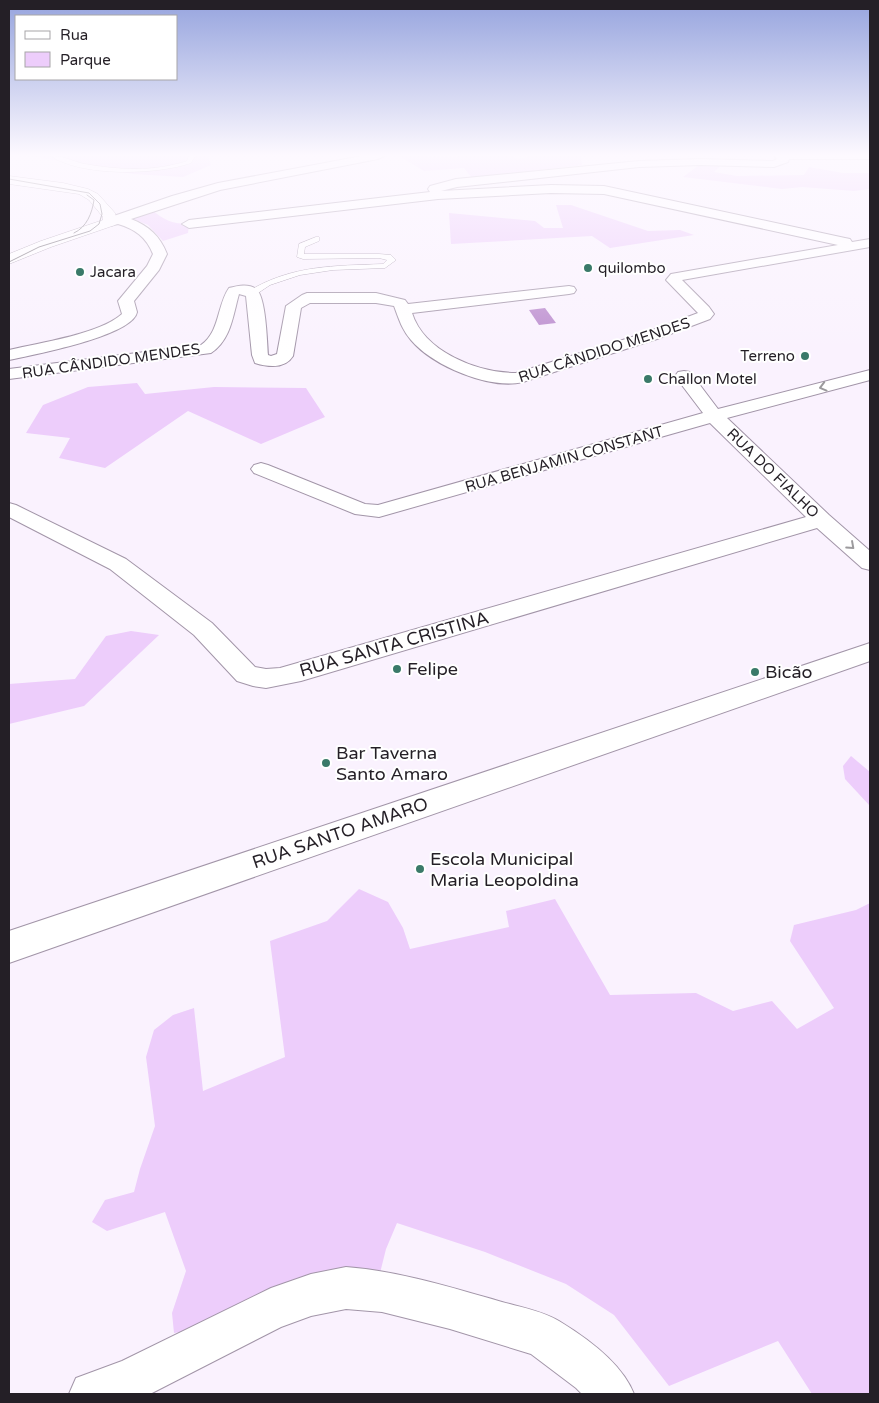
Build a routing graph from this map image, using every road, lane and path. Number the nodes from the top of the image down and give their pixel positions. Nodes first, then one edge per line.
1 (84, 221) edge
2 (113, 221) edge
3 (126, 221) edge
4 (211, 221) edge
5 (756, 221) edge
6 (189, 224) dead end
7 (72, 236) junction
8 (316, 239) dead end
9 (865, 244) edge
10 (9, 260) edge
11 (569, 290) dead end
12 (252, 293) junction
13 (404, 309) junction
14 (9, 356) edge
15 (9, 374) edge
16 (870, 374) edge
17 (684, 376) dead end
18 (714, 416) junction
19 (261, 468) dead end
20 (9, 509) edge
21 (821, 520) junction
22 (870, 563) edge
23 (870, 652) edge
24 (9, 947) edge
25 (92, 1394) edge
26 (611, 1394) edge

1 - 7 street
2 - 7 street
3 - 14 street
4 - 6 street
5 - 9 street
7 - 10 street
8 - 12 lane
9 - 13 street, RUA CÂNDIDO MENDES
11 - 13 street
12 - 13 street
12 - 15 street, RUA CÂNDIDO MENDES
16 -> 18 street, RUA BENJAMIN CONSTANT
17 - 18 street, RUA DO FIALHO
18 - 19 street, RUA BENJAMIN CONSTANT
18 - 21 street, RUA DO FIALHO
20 - 21 street, RUA SANTA CRISTINA
21 -> 22 street, RUA DO FIALHO
23 - 24 street, RUA SANTO AMARO
25 - 26 street

